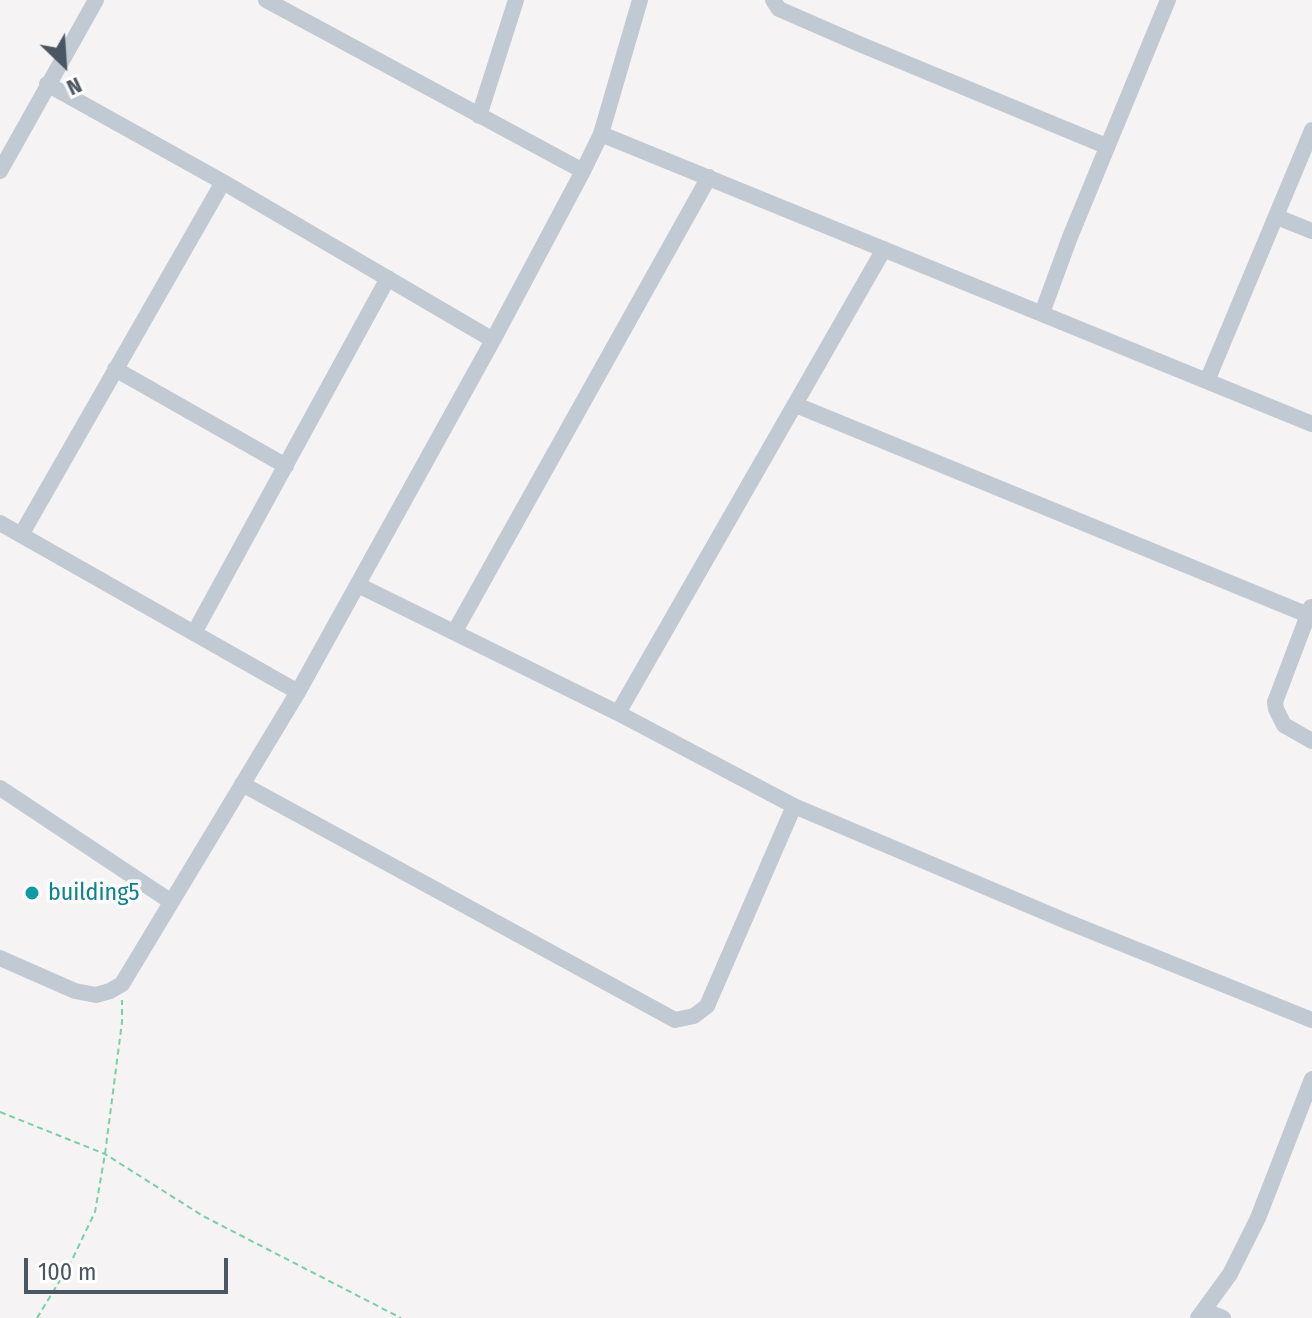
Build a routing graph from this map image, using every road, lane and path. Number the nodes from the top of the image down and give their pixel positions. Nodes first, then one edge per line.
1 (96, 0) edge
2 (266, 0) edge
3 (516, 0) edge
4 (640, 0) edge
5 (773, 0) edge
6 (1168, 0) edge
7 (47, 84) junction
8 (479, 116) junction
9 (1312, 130) edge
10 (601, 134) junction
11 (1106, 146) junction
12 (0, 171) edge
13 (583, 171) junction
14 (709, 177) junction
15 (223, 182) junction
16 (1277, 217) junction
17 (1312, 231) edge
18 (884, 249) junction
19 (388, 278) junction
20 (1042, 313) junction
21 (493, 340) junction
22 (115, 369) junction
23 (1207, 381) junction
24 (796, 405) junction
25 (1312, 424) edge
26 (286, 466) junction
27 (0, 523) edge
28 (21, 535) junction
29 (358, 585) junction
30 (1310, 610) edge
31 (455, 631) junction
32 (194, 633) junction
33 (298, 692) junction
34 (618, 713) junction
35 (1312, 741) edge
36 (242, 784) junction
37 (0, 788) edge
38 (794, 806) junction
39 (170, 901) junction
40 (0, 958) edge
41 (122, 984) junction
42 (1312, 1020) edge
43 (1312, 1079) edge
44 (0, 1112) edge
45 (105, 1154) junction
46 (1201, 1314) edge
47 (37, 1318) edge
48 (401, 1318) edge
49 (1223, 1318) edge

1 - 7 street
2 - 8 street
3 - 8 street
4 - 10 street
5 - 11 street
6 - 11 street
7 - 12 street
7 - 15 street
8 - 13 street
9 - 16 street
10 - 13 street
10 - 14 street
11 - 20 street
13 - 21 street
14 - 18 street
14 - 31 street
15 - 19 street
15 - 22 street
16 - 17 street
16 - 23 street
18 - 20 street
18 - 24 street
19 - 21 street
19 - 26 street
20 - 23 street
21 - 29 street
22 - 26 street
22 - 28 street
23 - 25 street
24 - 30 street
24 - 34 street
26 - 32 street
27 - 28 street
28 - 32 street
29 - 31 street
29 - 33 street
30 - 35 street
31 - 34 street
32 - 33 street
33 - 36 street
34 - 38 street
36 - 38 street
36 - 39 street
37 - 39 street
38 - 42 street
39 - 41 street
40 - 41 street
41 - 45 path
43 - 46 street
44 - 45 path
45 - 47 path
45 - 48 path
46 - 49 street

